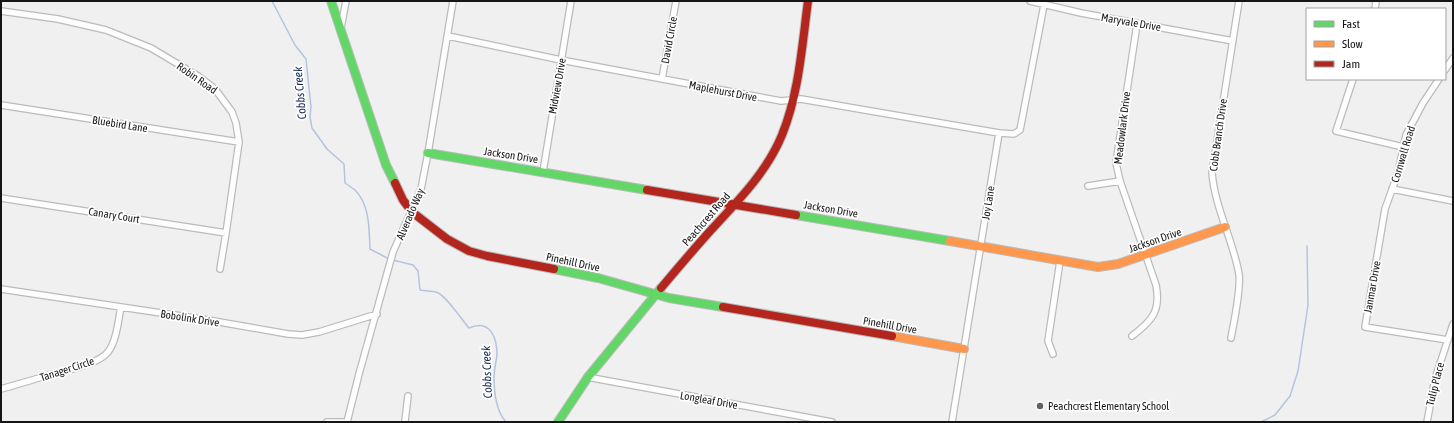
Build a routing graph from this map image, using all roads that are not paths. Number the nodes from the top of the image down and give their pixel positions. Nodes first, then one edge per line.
1 (331, 1) edge
2 (346, 1) edge
3 (454, 1) edge
4 (571, 1) edge
5 (676, 1) edge
6 (808, 1) edge
7 (1030, 1) edge
8 (1240, 1) edge
9 (1044, 5) junction
10 (1, 11) edge
11 (1138, 24) junction
12 (341, 31) junction
13 (448, 36) junction
14 (1233, 41) junction
15 (1453, 58) edge
16 (561, 60) junction
17 (1446, 68) edge
18 (662, 79) junction
19 (1353, 80) edge
20 (1438, 80) edge
21 (793, 100) junction
22 (1, 105) edge
23 (999, 132) junction
24 (239, 142) junction
25 (1403, 147) junction
26 (428, 153) junction
27 (543, 172) junction
28 (1120, 181) junction
29 (1088, 186) dead end
30 (1392, 189) junction
31 (1, 198) edge
32 (1453, 201) edge
33 (734, 204) junction
34 (412, 212) junction
35 (1225, 227) junction
36 (226, 233) junction
37 (981, 246) junction
38 (1145, 255) junction
39 (1060, 261) junction
40 (220, 269) dead end
41 (1, 289) edge
42 (656, 293) junction
43 (121, 307) junction
44 (377, 314) junction
45 (1453, 324) edge
46 (1132, 336) dead end
47 (1231, 338) dead end
48 (1448, 340) junction
49 (964, 349) junction
50 (1053, 354) dead end
51 (587, 377) junction
52 (1, 389) edge
53 (408, 396) dead end
54 (327, 422) edge
55 (343, 422) edge
56 (347, 422) edge
57 (404, 422) edge
58 (558, 422) edge
59 (832, 422) edge
60 (952, 422) edge
61 (1427, 422) edge

1 - 12 street, Pinehill Drive
2 - 12 street
3 - 13 street, Alverado Way
4 - 16 street, Midview Drive
5 - 18 street, David Circle
6 - 21 street, Peachcrest Road
7 - 9 street, Maryvale Drive
8 - 14 street, Cobb Branch Drive
9 - 11 street, Maryvale Drive
9 - 23 street
10 - 24 street, Robin Road
11 - 14 street, Maryvale Drive
11 - 28 street, Meadowlark Drive
12 - 34 street, Pinehill Drive
13 - 16 street, Maplehurst Drive
13 - 26 street, Alverado Way
14 - 35 street, Cobb Branch Drive
15 - 17 street
16 - 18 street, Maplehurst Drive
16 - 27 street, Midview Drive
18 - 21 street, Maplehurst Drive
19 - 25 street
20 - 25 street, Cornwall Road
21 - 23 street, Maplehurst Drive
21 - 33 street, Peachcrest Road
22 - 24 street, Bluebird Lane
23 - 37 street, Joy Lane
24 - 36 street, Robin Road
25 - 30 street, Cornwall Road
26 - 27 street, Jackson Drive
26 - 34 street, Alverado Way
27 - 33 street, Jackson Drive
28 - 29 street
28 - 38 street, Meadowlark Drive
30 - 32 street
30 - 48 street, Janmar Drive
31 - 36 street, Canary Court
33 - 37 street, Jackson Drive
33 - 42 street, Peachcrest Road
34 - 42 street, Pinehill Drive
34 - 44 street, Alverado Way
35 - 38 street, Jackson Drive
35 - 47 street, Cobb Branch Drive
36 - 40 street, Robin Road
37 - 39 street, Jackson Drive
37 - 49 street, Joy Lane
38 - 39 street, Jackson Drive
38 - 46 street, Meadowlark Drive
39 - 50 street
41 - 43 street, Bobolink Drive
42 - 49 street, Pinehill Drive
42 - 51 street, Peachcrest Road
43 - 44 street, Bobolink Drive
43 - 52 street, Tanager Circle
44 - 56 street, Alverado Way
45 - 48 street, Tulip Place
48 - 61 street, Tulip Place
49 - 60 street, Joy Lane
51 - 58 street, Peachcrest Road
51 - 59 street, Longleaf Drive
53 - 57 street
54 - 55 street

